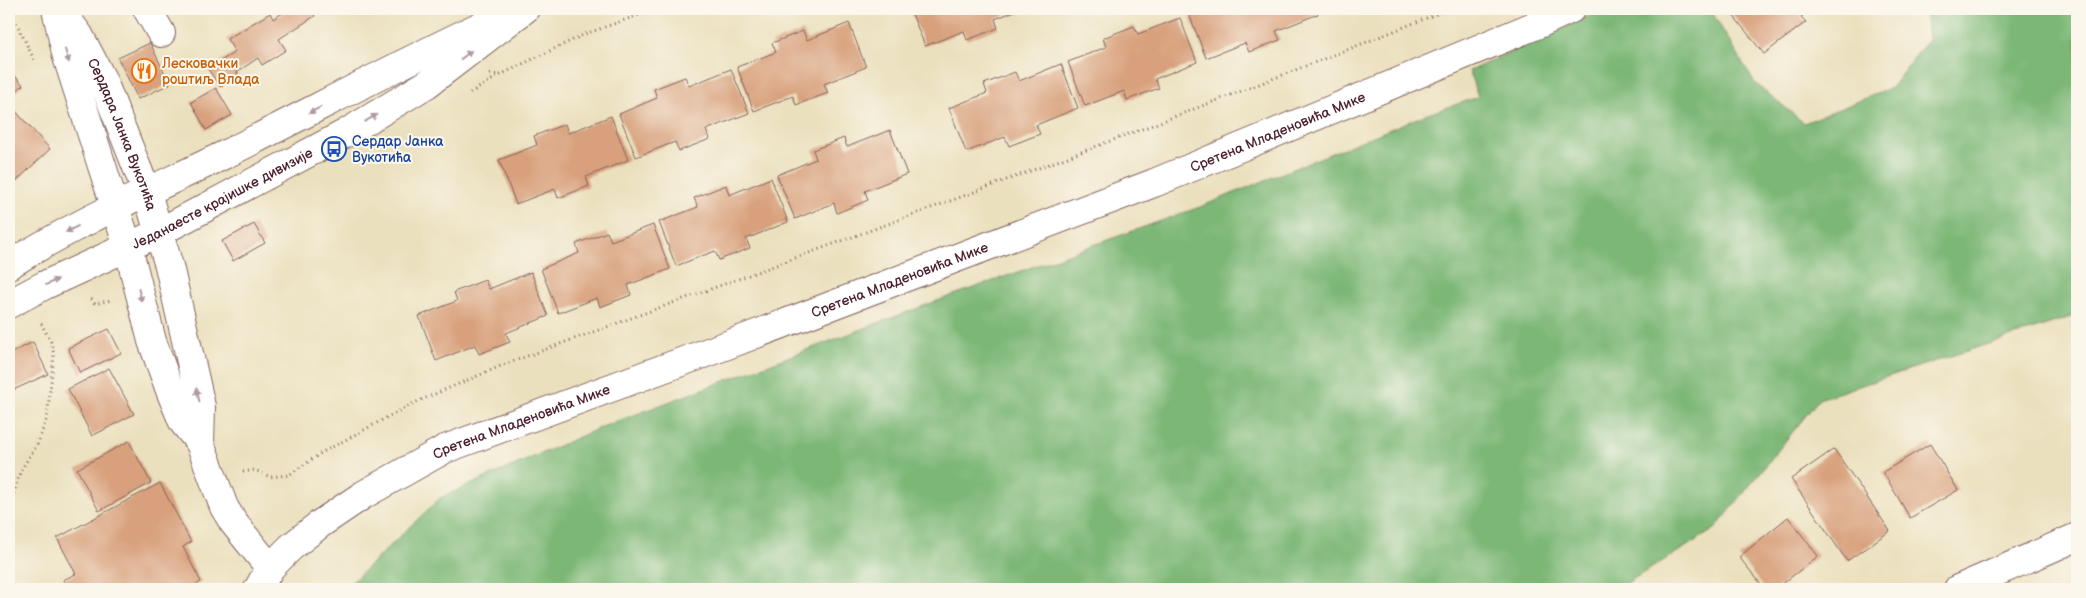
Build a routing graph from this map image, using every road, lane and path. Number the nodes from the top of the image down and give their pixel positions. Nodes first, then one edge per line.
1 (57, 9) edge
2 (147, 9) edge
3 (518, 9) edge
4 (525, 9) edge
5 (656, 9) edge
6 (1449, 9) edge
7 (1571, 9) edge
8 (161, 33) dead end
9 (452, 66) junction
10 (147, 193) junction
11 (115, 207) junction
12 (158, 233) junction
13 (128, 247) junction
14 (9, 265) edge
15 (87, 294) dead end
16 (9, 304) edge
17 (95, 304) dead end
18 (38, 316) dead end
19 (200, 444) junction
20 (240, 472) dead end
21 (9, 508) edge
22 (2077, 537) edge
23 (264, 579) edge
24 (1958, 589) edge

1 - 10 street, Сердара Јанка Вукотића
1 -> 11 street, Сердара Јанка Вукотића
2 - 8 street
3 -> 10 street
9 -> 4 street, Једанаесте крајишке дивизије
5 - 9 path
6 - 20 path
7 - 23 street, Сретена Младеновића Мике
12 -> 9 street, Једанаесте крајишке дивизије
10 - 11 street
10 - 12 street, Сердара Јанка Вукотића
11 - 13 street, Сердара Јанка Вукотића
11 -> 14 street
12 - 13 street, Једанаесте крајишке дивизије
19 -> 12 street, Сердара Јанка Вукотића
16 -> 13 street, Једанаесте крајишке дивизије
13 -> 19 street, Сердара Јанка Вукотића
15 - 17 path
18 - 21 path
19 - 23 street, Сердара Јанка Вукотића
22 - 24 street

